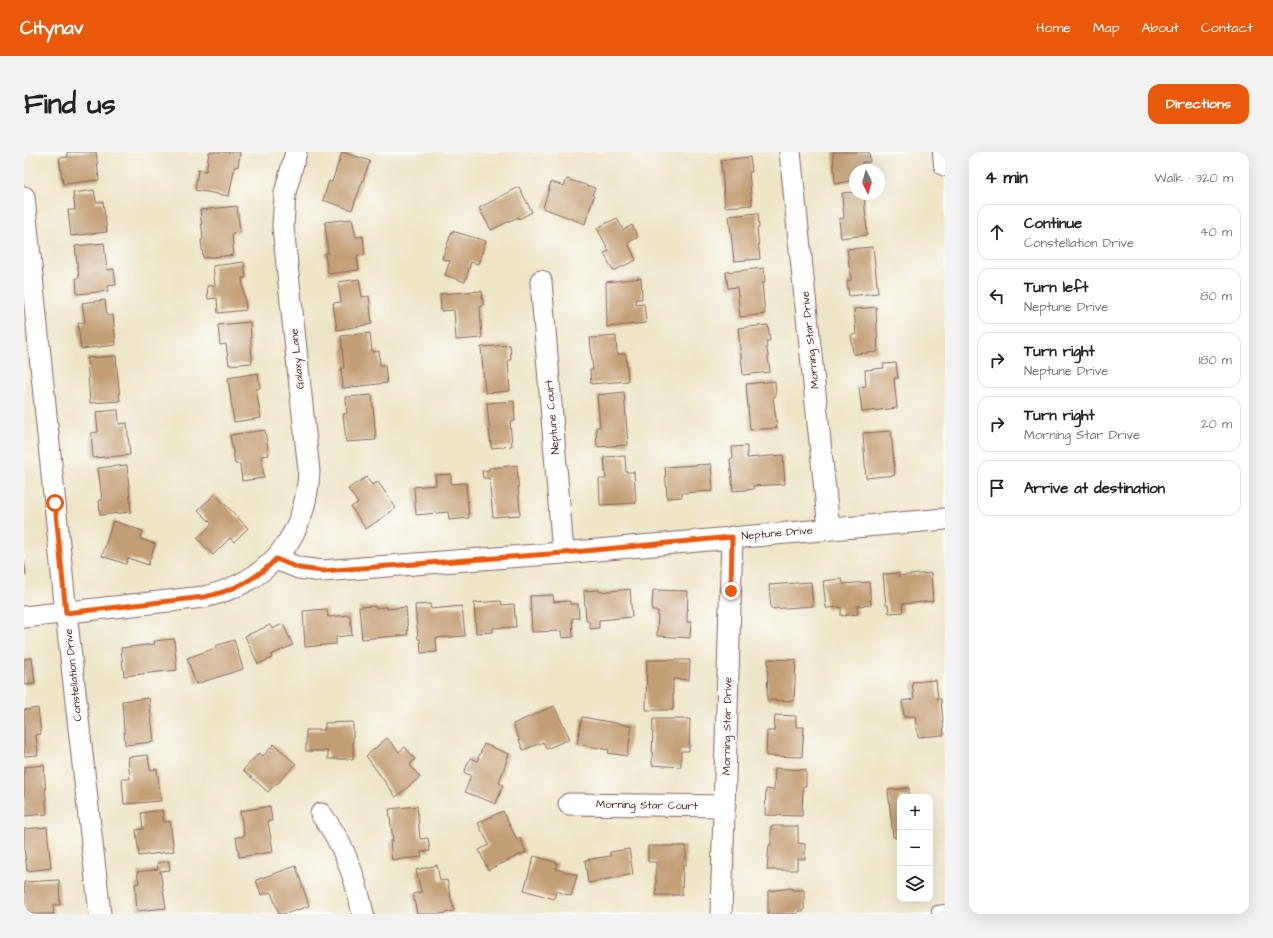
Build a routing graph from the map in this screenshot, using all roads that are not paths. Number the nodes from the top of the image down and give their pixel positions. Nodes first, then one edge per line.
1 (296, 152) edge
2 (790, 152) edge
3 (944, 152) edge
4 (945, 165) edge
5 (24, 196) edge
6 (541, 281) dead end
7 (945, 519) edge
8 (829, 529) junction
9 (732, 537) junction
10 (563, 553) junction
11 (276, 559) junction
12 (66, 613) junction
13 (24, 617) edge
14 (569, 804) dead end
15 (725, 806) junction
16 (321, 814) dead end
17 (945, 910) edge
18 (100, 914) edge
19 (363, 914) edge
20 (721, 914) edge
21 (938, 914) edge

1 - 11 street, Galaxy Lane
2 - 8 street, Morning Star Drive
3 - 4 main road
5 - 12 street, Constellation Drive
6 - 10 street, Neptune Court
7 - 8 street, Neptune Drive
8 - 9 street, Neptune Drive
9 - 10 street, Neptune Drive
9 - 15 street, Morning Star Drive
10 - 11 street, Neptune Drive
11 - 12 street
12 - 13 street
12 - 18 street, Constellation Drive
14 - 15 street, Morning Star Court
15 - 20 street, Morning Star Drive
16 - 19 street
17 - 21 lane

